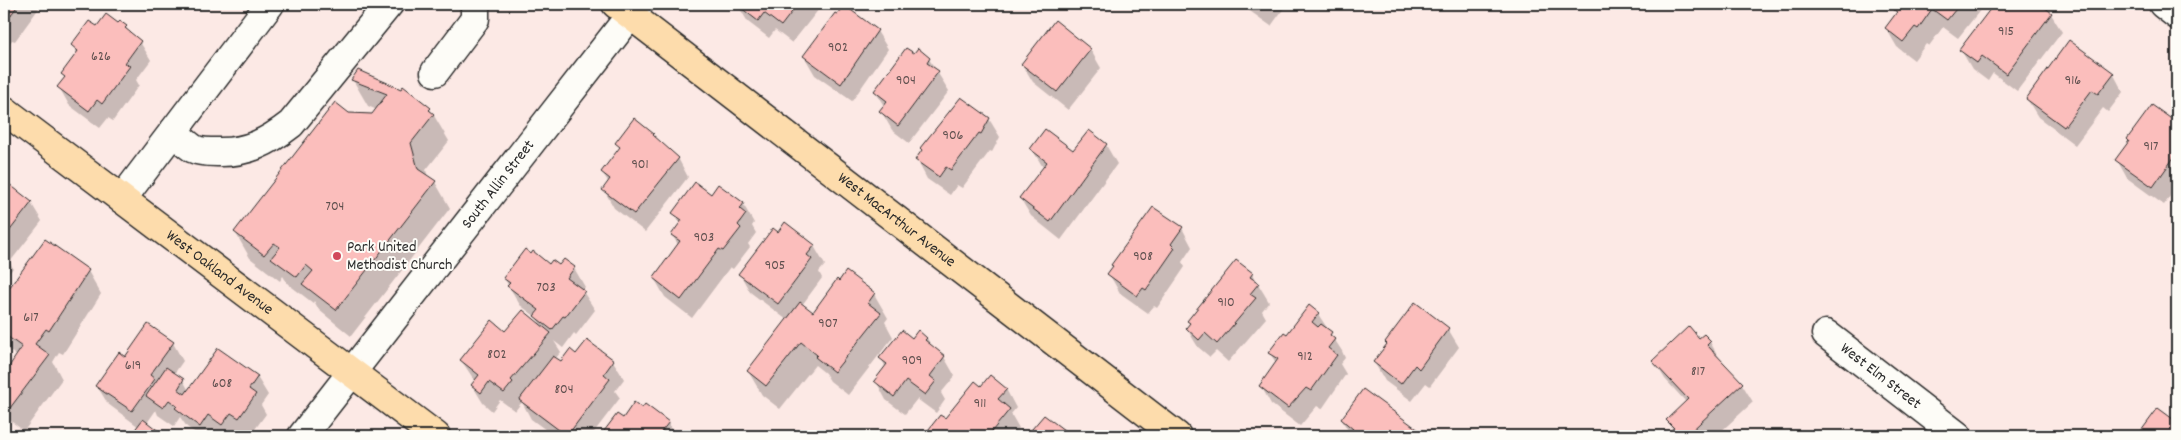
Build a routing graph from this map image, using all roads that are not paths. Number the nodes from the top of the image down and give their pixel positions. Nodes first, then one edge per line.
1 (270, 4) edge
2 (389, 4) edge
3 (475, 4) edge
4 (2163, 4) edge
5 (628, 7) edge
6 (2177, 14) edge
7 (435, 72) dead end
8 (4, 110) edge
9 (173, 132) junction
10 (122, 199) junction
11 (1826, 334) dead end
12 (352, 372) junction
13 (302, 436) edge
14 (436, 436) edge
15 (1178, 436) edge
16 (1958, 436) edge

1 - 9 street
2 - 9 street
3 - 7 street
4 - 6 street
5 - 12 street, South Allin Street
5 - 15 main road, West MacArthur Avenue
8 - 10 main road, West Oakland Avenue
9 - 10 street
10 - 12 main road, West Oakland Avenue
11 - 16 street, West Elm Street
12 - 13 street, South Allin Street
12 - 14 main road, West Oakland Avenue

